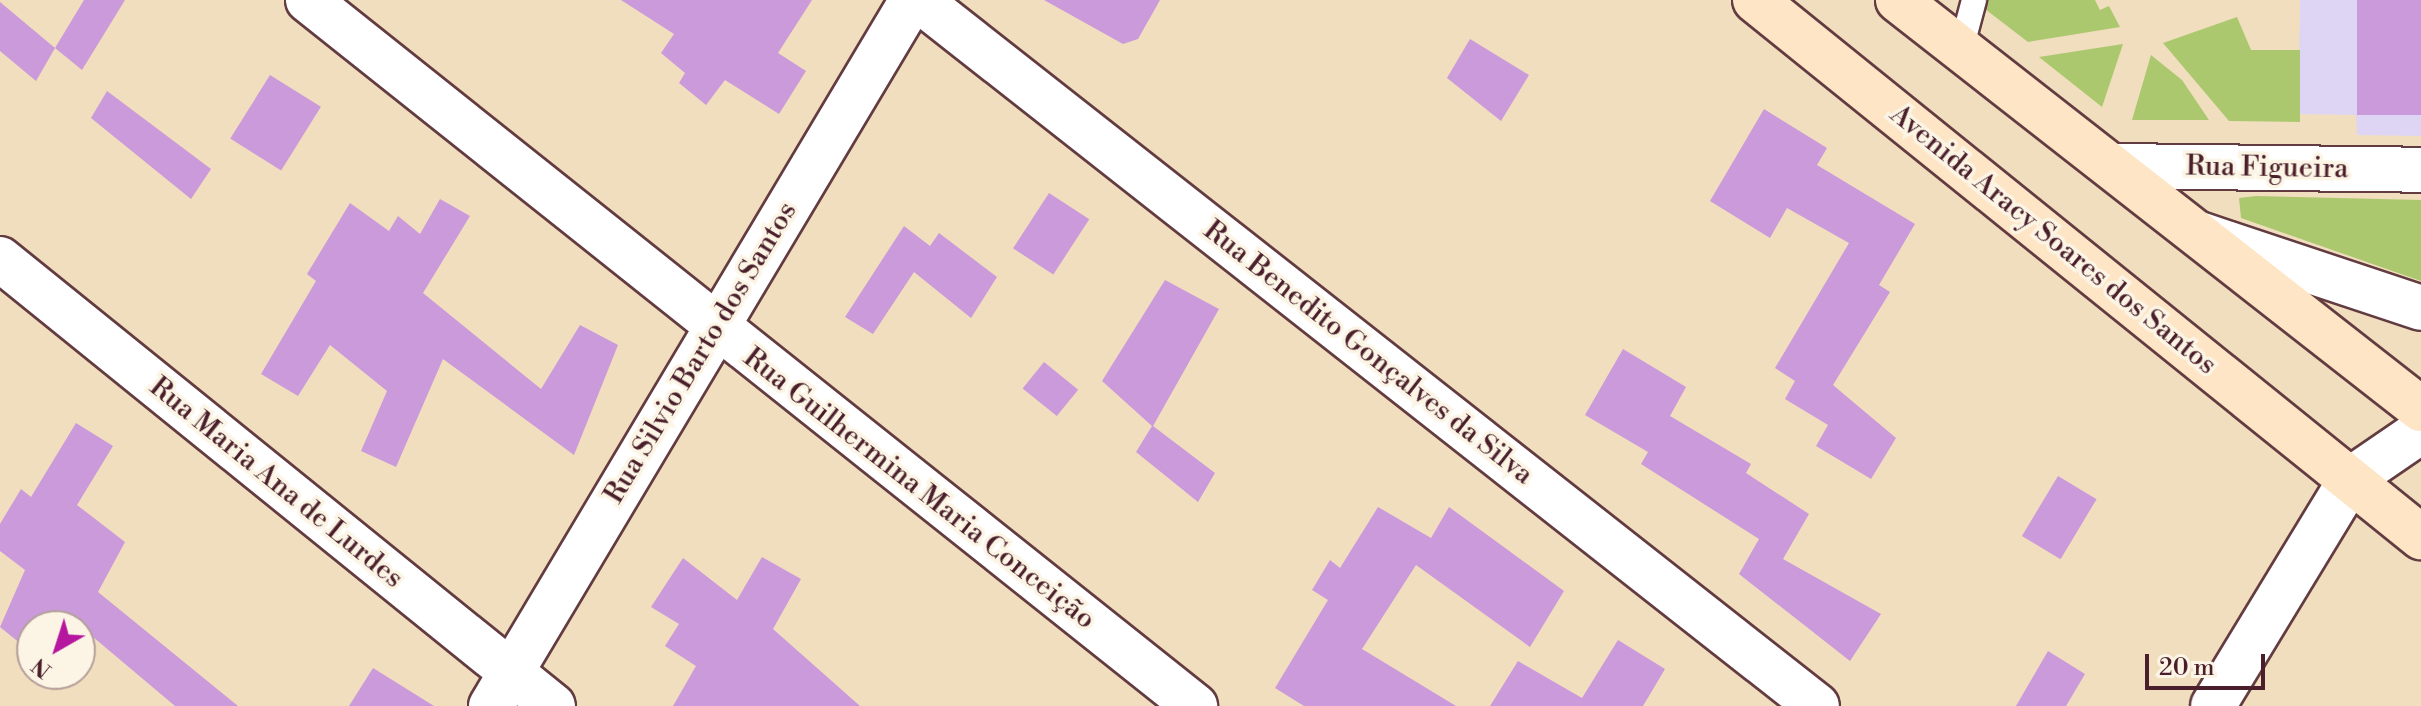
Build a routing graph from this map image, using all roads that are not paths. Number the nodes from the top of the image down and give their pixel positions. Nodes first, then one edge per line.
1 (308, 0) edge
2 (912, 0) edge
3 (919, 0) edge
4 (1755, 0) edge
5 (1898, 0) edge
6 (1974, 0) edge
7 (1961, 49) junction
8 (2114, 166) junction
9 (2421, 170) edge
10 (2195, 233) junction
11 (0, 259) edge
12 (2421, 308) edge
13 (715, 329) junction
14 (2421, 409) edge
15 (2421, 431) edge
16 (2351, 479) junction
17 (2421, 537) edge
18 (501, 690) edge
19 (553, 706) edge
20 (1195, 706) edge
21 (1817, 706) edge
22 (2213, 706) edge

1 - 13 street, Rua Guilhermina Maria Conceição
2 - 13 street, Rua Silvio Barto dos Santos
3 - 21 street, Rua Benedito Gonçalves da Silva
4 - 16 main road, Avenida Aracy Soares dos Santos
5 - 7 main road
6 - 7 lane
7 - 8 main road
8 - 9 street, Rua Figueira
8 - 10 main road
10 - 12 street
10 - 14 main road
11 - 18 street, Rua Maria Ana de Lurdes
13 - 18 street, Rua Silvio Barto dos Santos
13 - 20 street, Rua Guilhermina Maria Conceição
15 - 16 street
16 - 17 main road, Avenida Aracy Soares dos Santos
16 - 22 street
18 - 19 street, Rua Maria Ana de Lurdes

